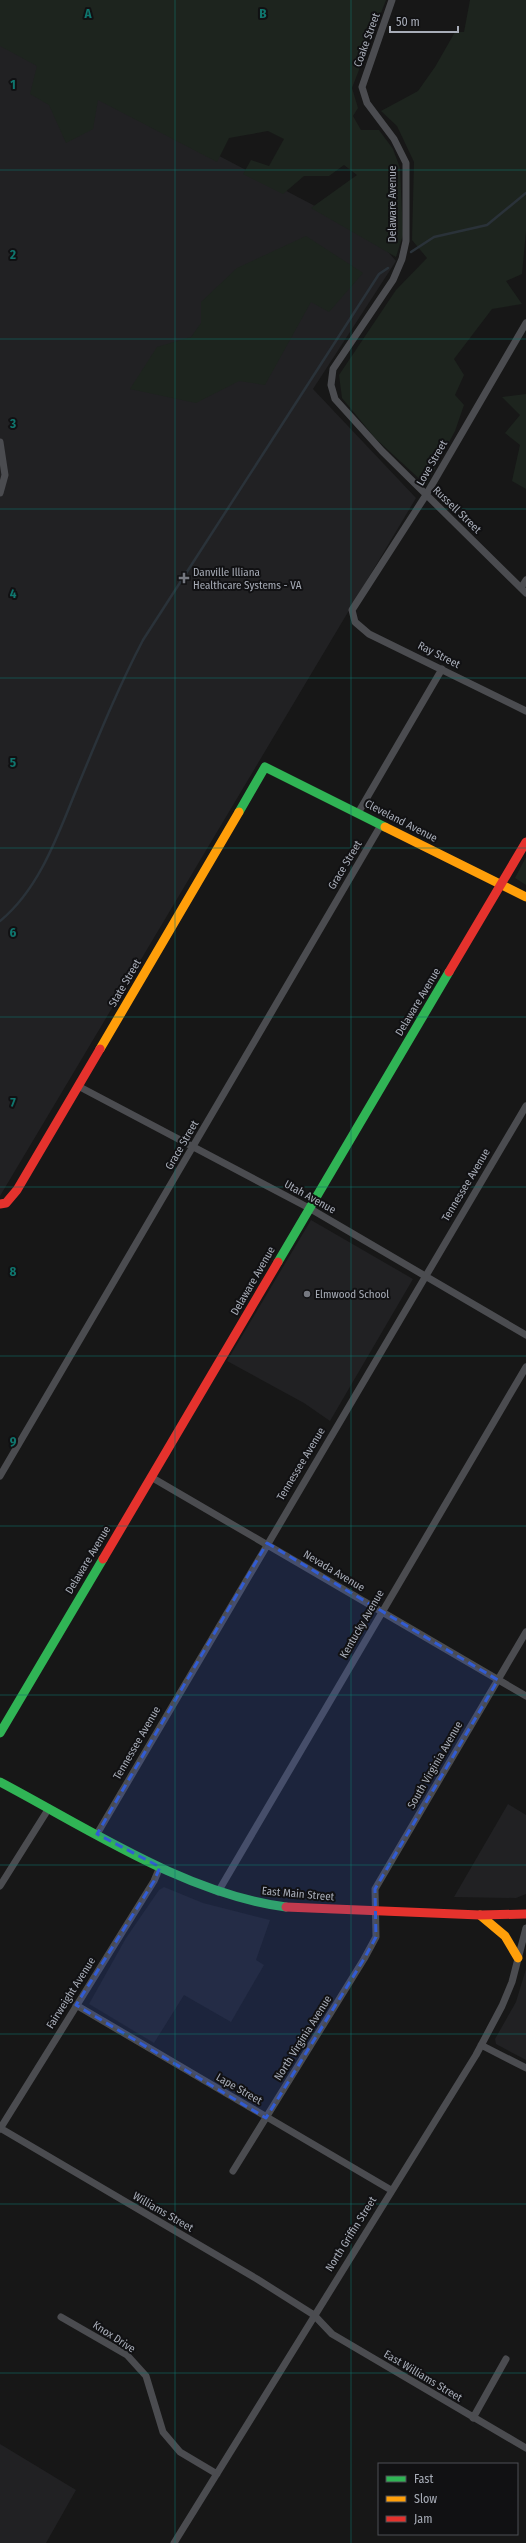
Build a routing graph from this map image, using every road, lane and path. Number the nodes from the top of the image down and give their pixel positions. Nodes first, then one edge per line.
1 (392, 0) edge
2 (362, 87) joint
3 (526, 323) edge
4 (331, 386) joint
5 (0, 442) edge
6 (0, 493) edge
7 (426, 495) junction
8 (526, 580) edge
9 (524, 591) edge
10 (352, 610) joint
11 (442, 669) junction
12 (526, 711) edge
13 (265, 768) joint
14 (358, 813) junction
15 (381, 825) junction
16 (526, 842) edge
17 (501, 884) junction
18 (526, 897) edge
19 (78, 1086) junction
20 (526, 1106) edge
21 (194, 1146) junction
22 (0, 1204) edge
23 (309, 1208) junction
24 (425, 1276) junction
25 (526, 1335) edge
26 (526, 1367) edge
27 (0, 1476) edge
28 (151, 1477) junction
29 (267, 1543) junction
30 (382, 1612) junction
31 (526, 1632) edge
32 (498, 1680) junction
33 (526, 1696) edge
34 (0, 1733) edge
35 (0, 1782) edge
36 (49, 1808) junction
37 (97, 1834) junction
38 (160, 1867) junction
39 (0, 1886) edge
40 (218, 1892) junction
41 (376, 1911) junction
42 (526, 1914) edge
43 (480, 1915) junction
44 (526, 1928) edge
45 (518, 1958) junction
46 (76, 2006) junction
47 (481, 2045) junction
48 (526, 2068) edge
49 (266, 2118) junction
50 (0, 2129) edge
51 (233, 2170) dead end
52 (391, 2190) junction
53 (314, 2315) junction
54 (60, 2316) dead end
55 (506, 2359) dead end
56 (473, 2418) junction
57 (526, 2448) edge
58 (217, 2474) junction
59 (174, 2543) edge

1 - 2 street, Coake Street
2 - 4 street, Delaware Avenue
3 - 7 street, Love Street
4 - 7 street, Russell Street
5 - 6 street
7 - 9 street, Russell Street
7 - 10 street, Love Street
8 - 9 street
10 - 11 street, Ray Street
11 - 12 street, Ray Street
11 - 14 street
13 - 14 street, Cleveland Avenue
13 - 19 street, State Street
14 - 15 street, Cleveland Avenue
15 - 17 street, Cleveland Avenue
15 - 21 street, Grace Street
16 - 17 street, Delaware Avenue
17 - 18 street, Cleveland Avenue
17 - 23 street, Delaware Avenue
19 - 21 street, Utah Avenue
19 - 22 street, State Street
20 - 24 street, Tennessee Avenue
21 - 23 street, Utah Avenue
21 - 27 street, Grace Street
23 - 24 street, Utah Avenue
23 - 28 street, Delaware Avenue
24 - 25 street, Utah Avenue
24 - 29 street, Tennessee Avenue
26 - 30 street, Kentucky Avenue
28 - 29 street, Nevada Avenue
28 - 34 street, Delaware Avenue
29 - 30 street, Nevada Avenue
29 - 37 street, Tennessee Avenue
30 - 32 street, Nevada Avenue
30 - 40 street, Kentucky Avenue
31 - 32 street, South Virginia Avenue
32 - 33 street, Nevada Avenue
32 - 41 street, South Virginia Avenue
35 - 36 street, East Main Street
36 - 37 street, East Main Street
36 - 39 street
37 - 38 street, East Main Street
38 - 40 street, East Main Street
38 - 46 street, Fairweight Avenue
40 - 41 street, East Main Street
41 - 43 street, East Main Street
41 - 49 street, North Virginia Avenue
42 - 43 street, East Main Street
43 - 45 street
44 - 45 street, North Griffin Street
45 - 47 street, North Griffin Street
46 - 49 street, Lape Street
46 - 50 street, Fairweight Avenue
47 - 48 street
47 - 52 street, North Griffin Street
49 - 51 street, North Virginia Avenue
49 - 52 street, Lape Street
50 - 53 street, Williams Street
52 - 53 street, North Griffin Street
53 - 56 street, East Williams Street
53 - 58 street, North Griffin Street
54 - 58 street, Knox Drive
55 - 56 street
56 - 57 street, East Williams Street
58 - 59 street, North Griffin Street

